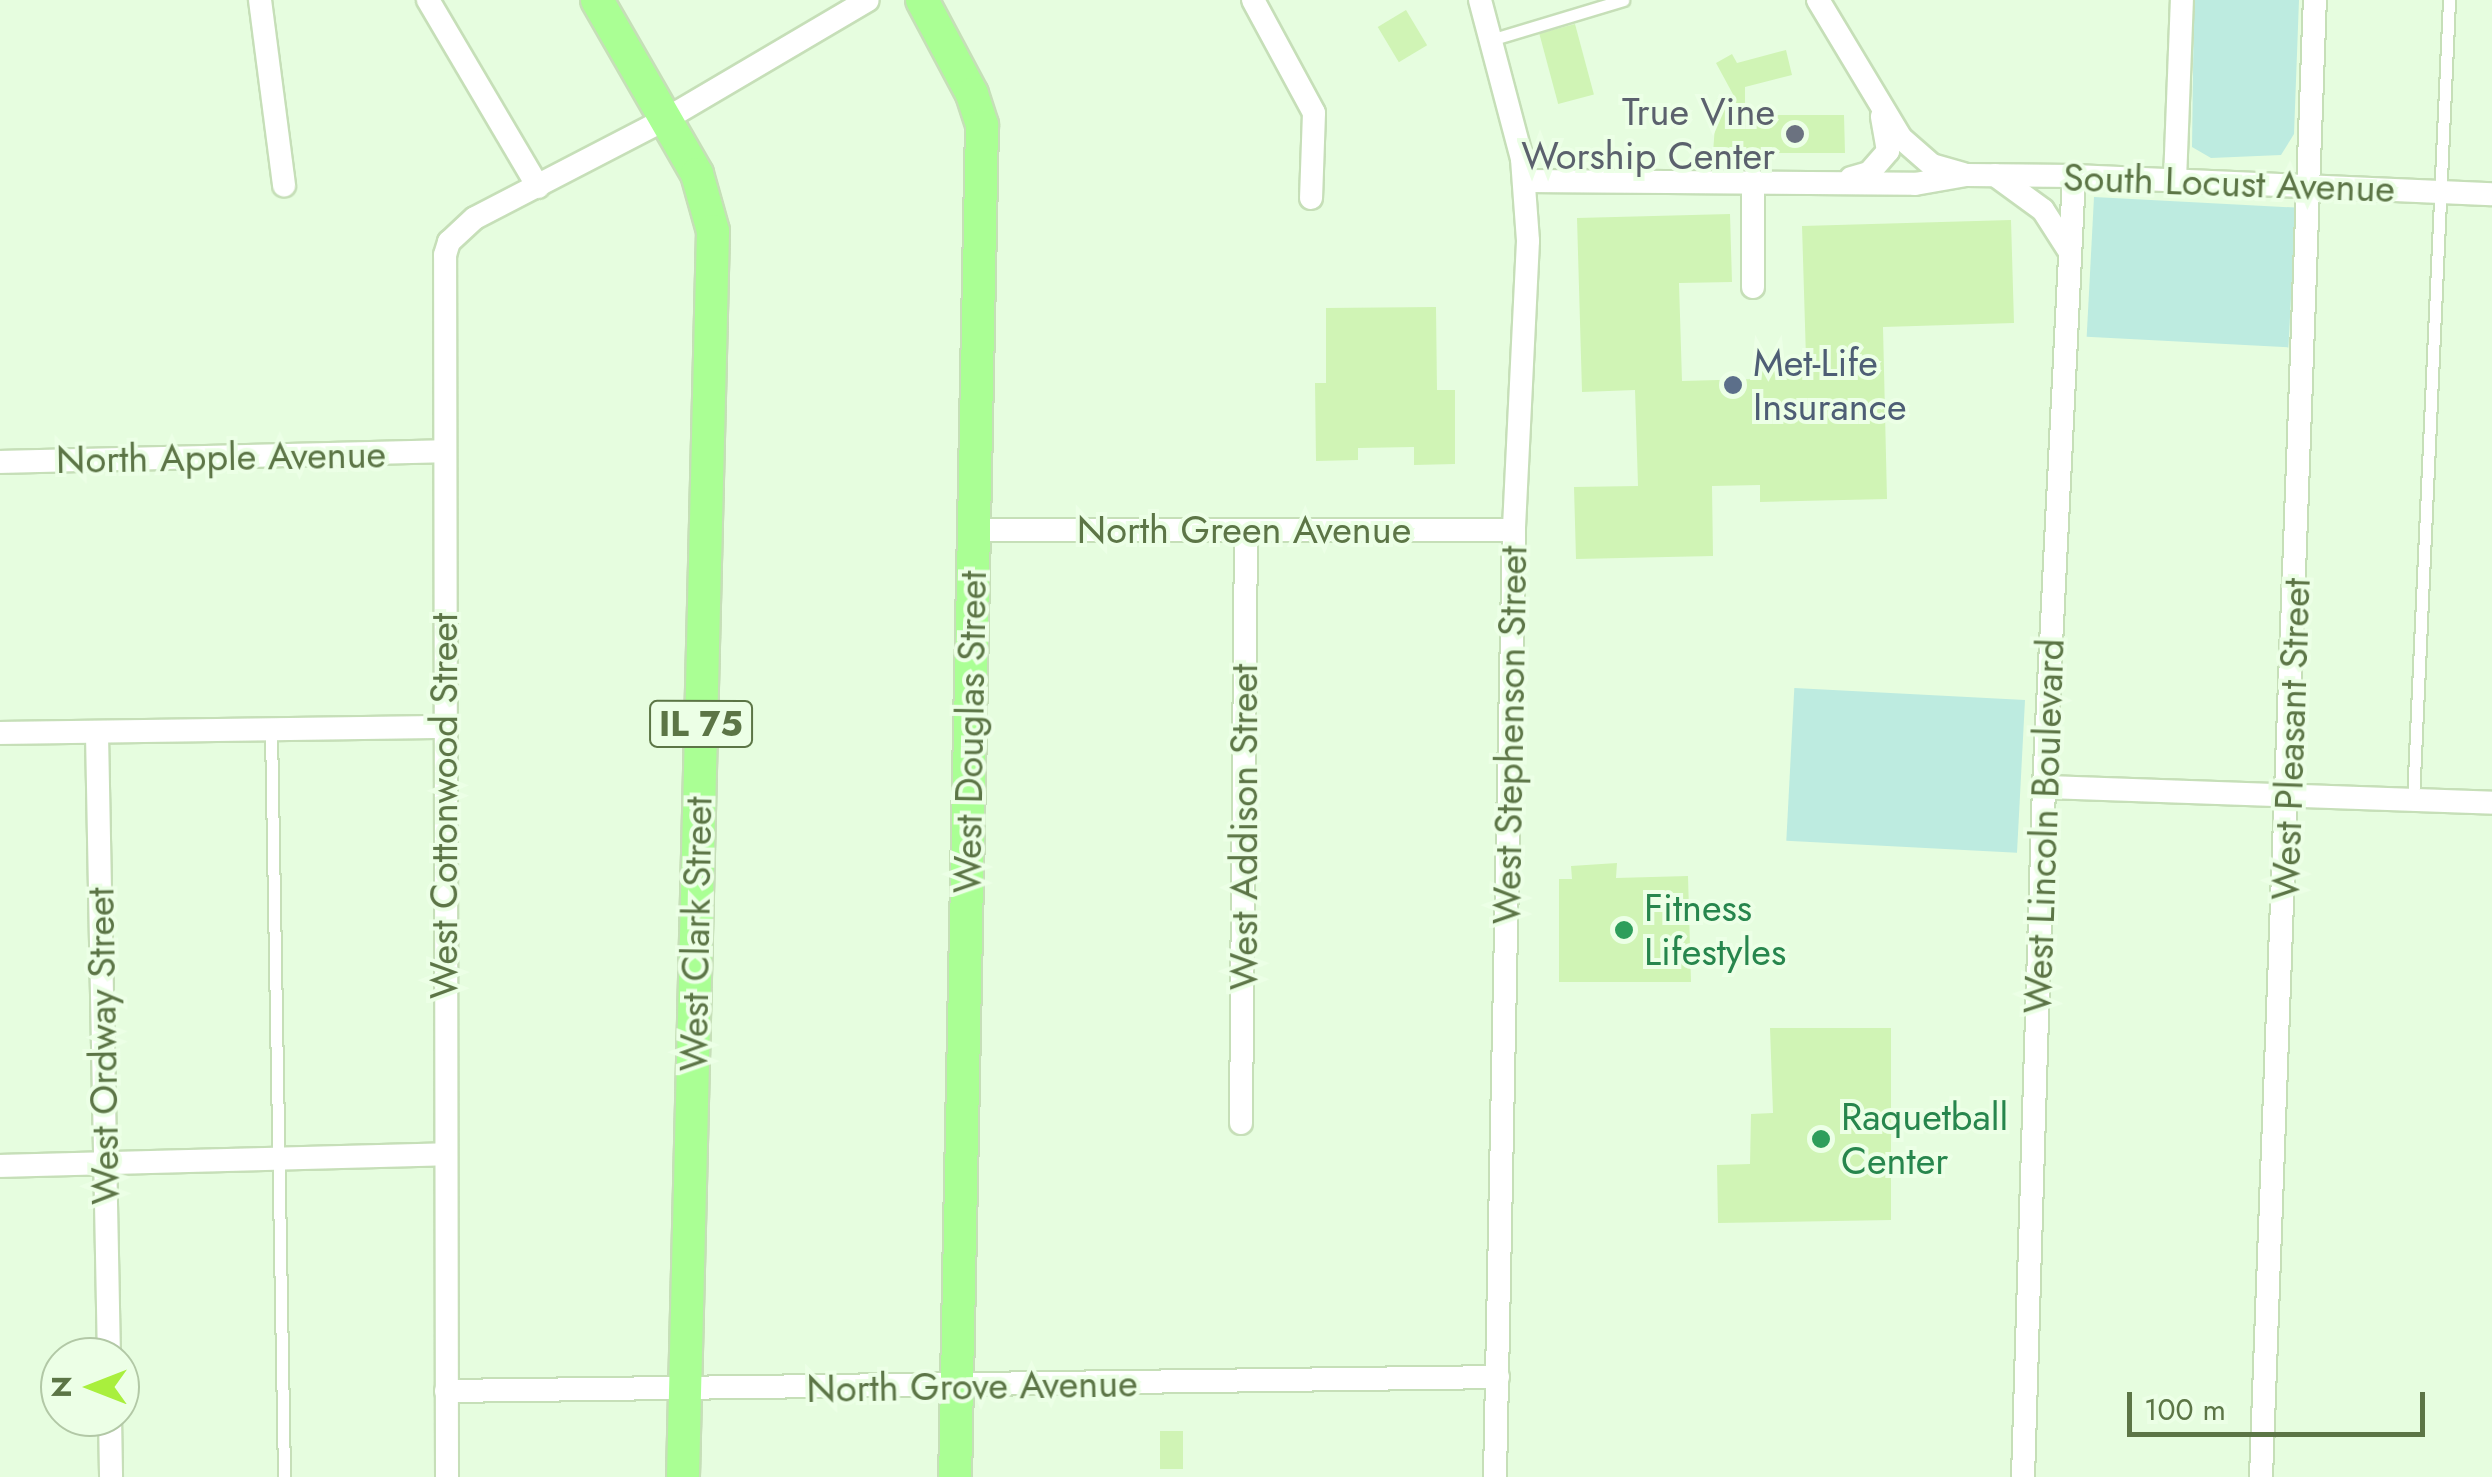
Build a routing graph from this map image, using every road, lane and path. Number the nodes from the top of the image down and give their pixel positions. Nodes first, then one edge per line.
1 (260, 0) edge
2 (428, 0) edge
3 (597, 0) edge
4 (868, 0) edge
5 (922, 0) edge
6 (1253, 0) edge
7 (1480, 0) edge
8 (1623, 0) edge
9 (1818, 0) edge
10 (2182, 0) edge
11 (2315, 0) edge
12 (2450, 0) edge
13 (1494, 39) junction
14 (1880, 109) junction
15 (666, 119) junction
16 (1966, 175) junction
17 (1995, 175) junction
18 (2074, 176) junction
19 (1753, 180) junction
20 (2175, 180) junction
21 (1525, 182) junction
22 (1836, 182) junction
23 (284, 184) dead end
24 (538, 187) junction
25 (2312, 187) junction
26 (2439, 192) junction
27 (2492, 194) edge
28 (1311, 198) dead end
29 (2070, 251) junction
30 (1753, 287) dead end
31 (442, 451) junction
32 (0, 462) edge
33 (974, 530) junction
34 (1246, 530) junction
35 (1514, 530) junction
36 (443, 727) junction
37 (271, 730) junction
38 (0, 733) edge
39 (96, 734) junction
40 (2044, 787) junction
41 (2289, 794) junction
42 (2413, 800) junction
43 (2492, 803) edge
44 (1242, 1123) dead end
45 (445, 1154) junction
46 (279, 1159) junction
47 (106, 1164) junction
48 (0, 1166) edge
49 (109, 1337) edge
50 (1498, 1377) junction
51 (957, 1385) junction
52 (446, 1391) junction
53 (684, 1392) junction
54 (111, 1437) edge
55 (112, 1477) edge
56 (284, 1477) edge
57 (447, 1477) edge
58 (683, 1477) edge
59 (955, 1477) edge
60 (1496, 1477) edge
61 (2023, 1477) edge
62 (2261, 1477) edge

1 - 23 street
2 - 24 street
3 - 15 main road, West Clark Street / IL 75
4 - 15 street
5 - 33 main road, West Douglas Street
6 - 28 street
7 - 13 street, West Stephenson Street
8 - 13 lane
9 - 14 street, South Locust Avenue
10 - 20 street
11 - 25 street, West Pleasant Street
12 - 26 lane
13 - 21 street, West Stephenson Street
14 - 16 street, South Locust Avenue
14 - 22 street
15 - 24 street
15 - 53 main road, West Clark Street / IL 75
16 - 17 street, South Locust Avenue
16 - 22 street, South Locust Avenue
17 - 18 street, South Locust Avenue
17 - 29 street
18 - 20 street, South Locust Avenue
18 - 29 street, West Lincoln Boulevard
19 - 21 street, South Locust Avenue
19 - 22 street, South Locust Avenue
19 - 30 street
20 - 25 street, South Locust Avenue
21 - 35 street, West Stephenson Street
24 - 31 street, West Cottonwood Street
25 - 26 street, South Locust Avenue
25 - 41 street, West Pleasant Street
26 - 27 street, South Locust Avenue
26 - 42 lane
29 - 40 street, West Lincoln Boulevard
31 - 32 street, North Apple Avenue
31 - 36 street, West Cottonwood Street
33 - 34 street, North Green Avenue
33 - 51 main road, West Douglas Street
34 - 35 street, North Green Avenue
34 - 44 street, West Addison Street
35 - 50 street, West Stephenson Street
36 - 37 street
36 - 45 street, West Cottonwood Street
37 - 39 street
37 - 46 lane
38 - 39 street
39 - 47 street, West Ordway Street
40 - 41 street
40 - 61 street, West Lincoln Boulevard
41 - 42 street
41 - 62 street, West Pleasant Street
42 - 43 street
45 - 46 street
45 - 52 street, West Cottonwood Street
46 - 47 street
46 - 56 lane
47 - 48 street
47 - 49 street, West Ordway Street
50 - 51 street, North Grove Avenue
50 - 60 street, West Stephenson Street
51 - 53 street, North Grove Avenue
51 - 59 main road, West Douglas Street
52 - 53 street, North Grove Avenue
52 - 57 street, West Cottonwood Street
53 - 58 main road, West Clark Street / IL 75
54 - 55 street

